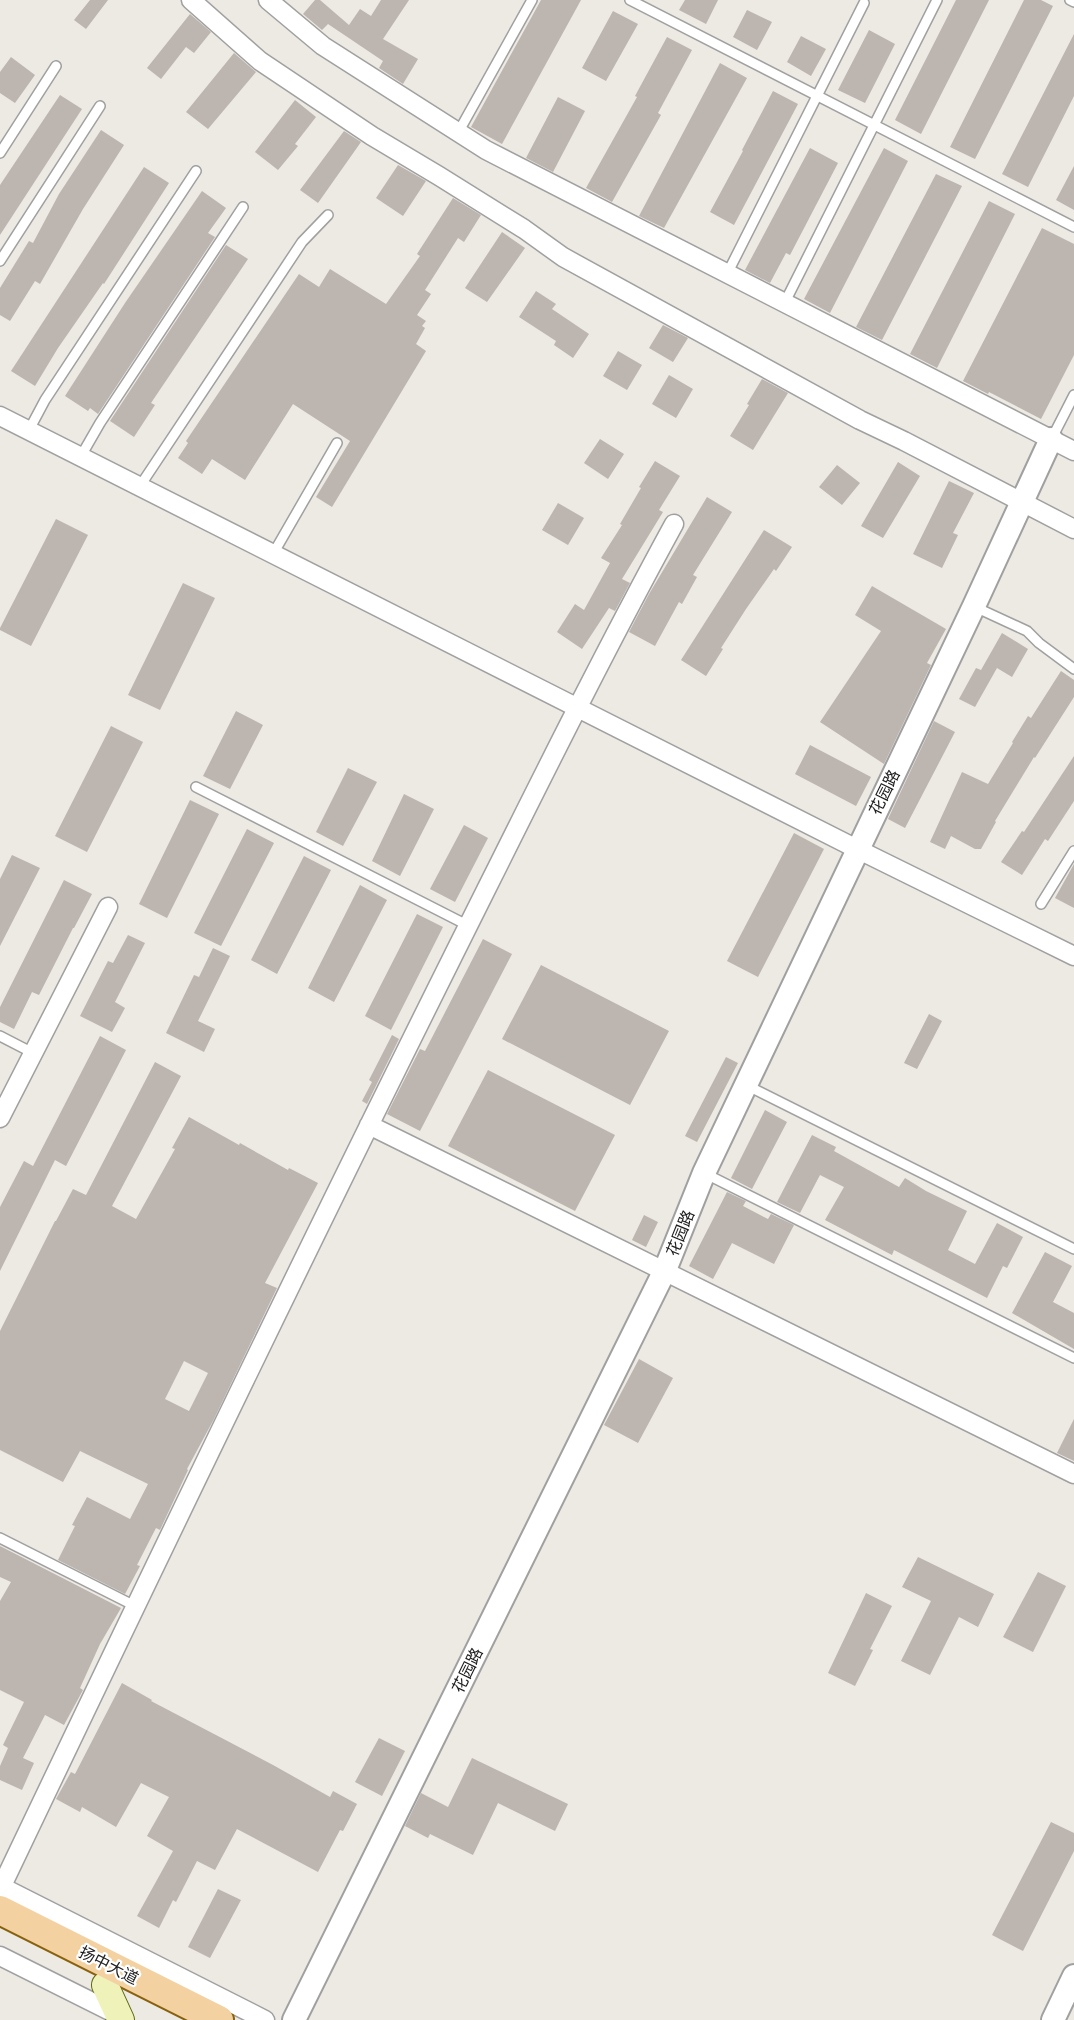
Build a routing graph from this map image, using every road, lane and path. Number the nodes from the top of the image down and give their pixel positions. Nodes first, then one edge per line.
1 (191, 0) edge
2 (268, 0) edge
3 (532, 0) edge
4 (630, 0) edge
5 (937, 0) edge
6 (1070, 0) edge
7 (1074, 2) edge
8 (864, 3) dead end
9 (56, 66) dead end
10 (818, 95) junction
11 (100, 106) dead end
12 (874, 125) junction
13 (459, 131) junction
14 (0, 153) edge
15 (196, 171) dead end
16 (243, 207) dead end
17 (328, 214) dead end
18 (1074, 227) edge
19 (0, 261) edge
20 (727, 273) junction
21 (785, 302) junction
22 (1074, 395) edge
23 (0, 416) edge
24 (29, 430) junction
25 (1051, 439) junction
26 (337, 443) dead end
27 (1074, 451) edge
28 (81, 456) junction
29 (140, 486) junction
30 (1022, 501) junction
31 (674, 524) dead end
32 (1074, 529) edge
33 (273, 554) junction
34 (974, 606) junction
35 (1074, 669) edge
36 (578, 707) junction
37 (196, 787) dead end
38 (857, 849) junction
39 (1074, 851) edge
40 (1041, 904) dead end
41 (108, 906) dead end
42 (469, 926) junction
43 (1074, 956) edge
44 (0, 1036) edge
45 (33, 1053) junction
46 (746, 1085) junction
47 (0, 1118) edge
48 (369, 1125) junction
49 (704, 1173) junction
50 (1074, 1249) edge
51 (665, 1270) junction
52 (1074, 1358) edge
53 (1074, 1474) edge
54 (0, 1538) edge
55 (135, 1606) junction
56 (0, 1893) edge
57 (0, 1932) edge
58 (0, 1956) edge
59 (1074, 1976) edge
60 (105, 1985) junction
61 (123, 2019) edge
62 (174, 2020) edge
63 (219, 2020) edge
64 (265, 2020) edge
65 (294, 2020) edge
66 (1053, 2020) edge

1 - 30 street
2 - 13 street
3 - 13 lane
4 - 10 lane
5 - 12 lane
6 - 7 lane
8 - 10 lane
9 - 14 lane
10 - 12 lane
10 - 20 lane
11 - 19 lane
12 - 18 lane
12 - 21 lane
13 - 20 street
15 - 24 lane
16 - 28 lane
17 - 29 lane
20 - 21 street
21 - 25 street
22 - 25 lane
23 - 24 street
24 - 28 street
25 - 27 street
25 - 30 street, 花园路
26 - 33 lane
28 - 29 street
29 - 33 street
30 - 32 street
30 - 34 street, 花园路
31 - 36 street
33 - 36 street
34 - 35 lane
34 - 38 street, 花园路
36 - 38 street
36 - 42 street
37 - 42 lane
38 - 43 street
38 - 46 street, 花园路
39 - 40 lane
41 - 45 street
42 - 48 street
44 - 45 lane
45 - 47 street
46 - 49 street, 花园路
46 - 50 lane
48 - 51 street
48 - 55 street
49 - 51 street, 花园路
49 - 52 lane
51 - 53 street
51 - 65 street, 花园路
54 - 55 lane
55 - 56 street
56 - 63 main road, 扬中大道
56 - 64 street
57 - 60 main road, 扬中大道
58 - 61 street
59 - 66 street
60 - 61 main road
60 - 62 main road, 扬中大道

